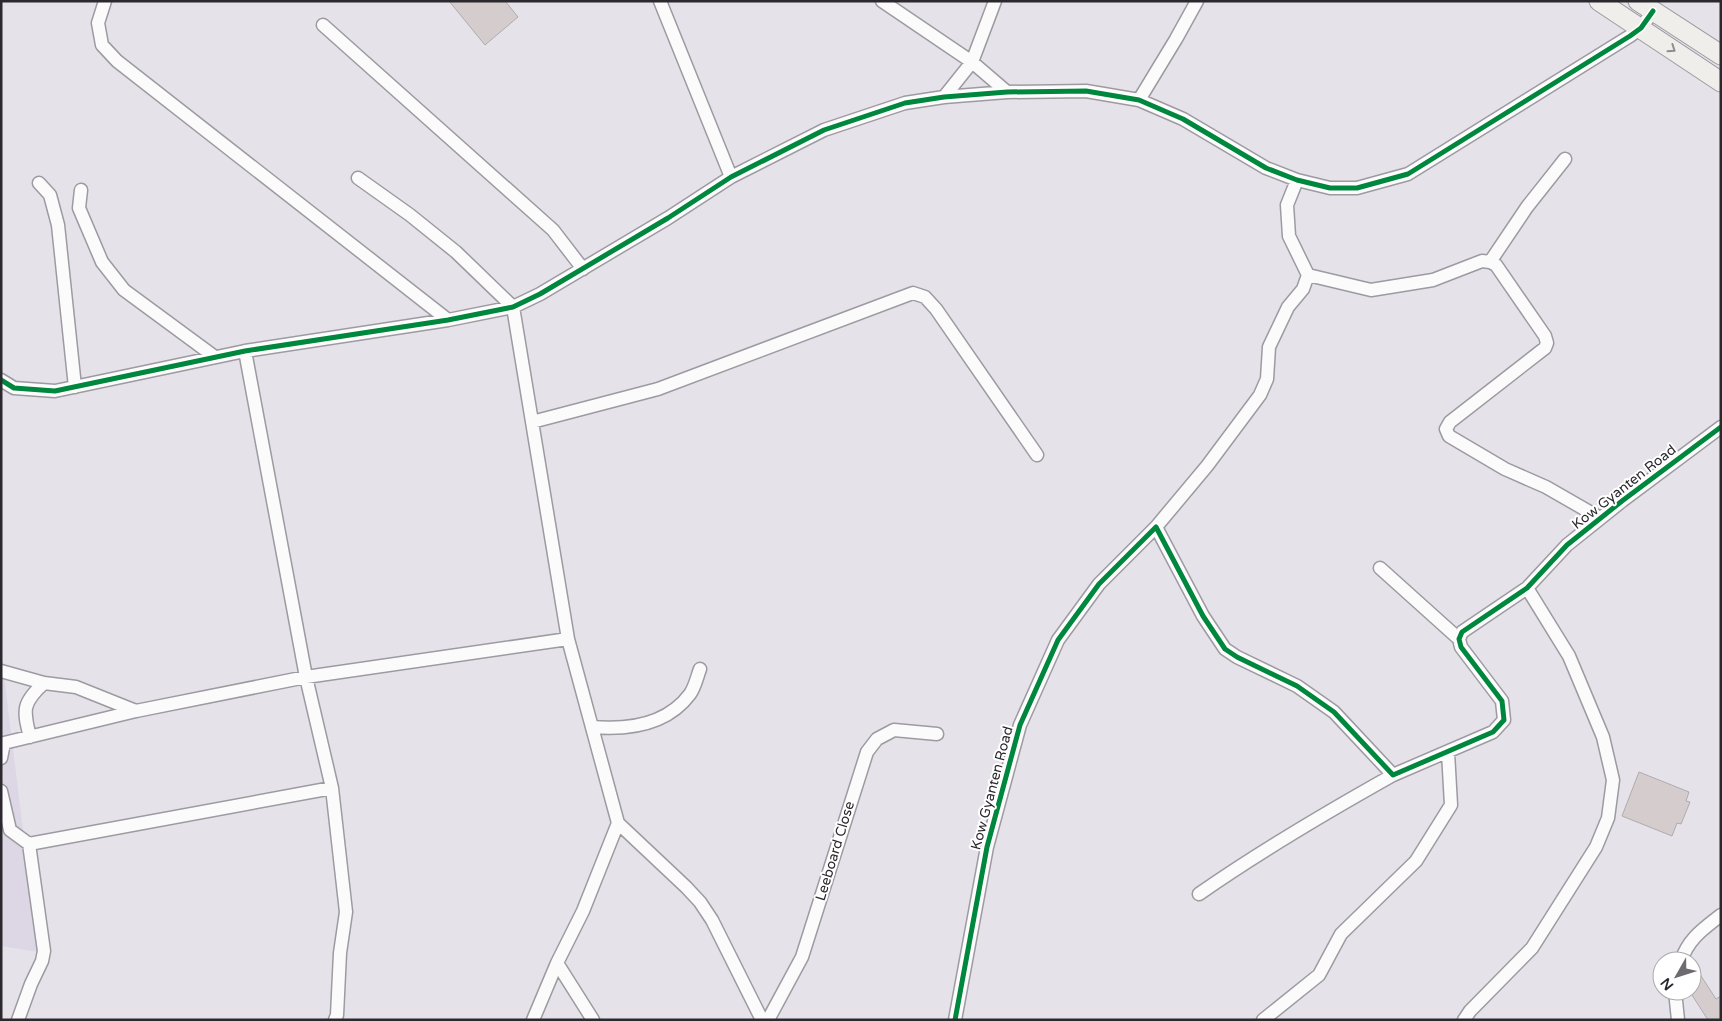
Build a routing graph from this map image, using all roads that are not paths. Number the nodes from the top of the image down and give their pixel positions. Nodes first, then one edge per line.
1 (105, 1) edge
2 (660, 1) edge
3 (882, 1) edge
4 (996, 1) edge
5 (1197, 1) edge
6 (1599, 1) edge
7 (1646, 6) edge
8 (323, 25) dead end
9 (1641, 28) junction
10 (1721, 55) edge
11 (972, 62) junction
12 (1721, 82) edge
13 (1007, 92) junction
14 (944, 97) junction
15 (1139, 100) junction
16 (1565, 159) dead end
17 (731, 177) junction
18 (358, 178) dead end
19 (1297, 180) junction
20 (39, 183) dead end
21 (82, 190) dead end
22 (1490, 262) junction
23 (583, 268) junction
24 (1308, 275) junction
25 (513, 307) junction
26 (448, 320) junction
27 (245, 351) junction
28 (215, 357) junction
29 (1, 380) edge
30 (76, 387) junction
31 (532, 422) junction
32 (1721, 427) edge
33 (1038, 455) dead end
34 (1600, 518) junction
35 (1156, 527) junction
36 (1380, 568) dead end
37 (1527, 588) junction
38 (568, 639) junction
39 (1459, 639) junction
40 (700, 669) dead end
41 (1, 671) edge
42 (306, 677) junction
43 (44, 683) junction
44 (136, 710) junction
45 (592, 727) junction
46 (936, 734) dead end
47 (30, 737) junction
48 (3, 744) edge
49 (1448, 752) junction
50 (1, 758) edge
51 (1394, 775) junction
52 (332, 788) junction
53 (1, 791) edge
54 (618, 823) junction
55 (30, 844) junction
56 (1200, 894) dead end
57 (1721, 915) edge
58 (1685, 951) edge
59 (557, 963) junction
60 (1675, 1001) edge
61 (18, 1020) edge
62 (335, 1020) edge
63 (533, 1020) edge
64 (593, 1020) edge
65 (762, 1020) edge
66 (768, 1020) edge
67 (955, 1020) edge
68 (1263, 1020) edge
69 (1464, 1020) edge
70 (1678, 1020) edge

1 - 26 street
2 - 17 street
3 - 11 street
4 - 11 street
5 - 15 street
6 - 9 main road
7 - 9 street
7 - 10 main road
8 - 23 street
9 -> 12 main road
9 - 19 street
11 - 13 street
11 - 14 street
13 - 14 street
13 - 15 street
14 - 17 street
15 - 19 street
16 - 22 street
17 - 23 street
18 - 25 street
19 - 24 street
20 - 30 street
21 - 28 street
22 - 24 street
22 - 34 street
23 - 25 street
24 - 35 street, Kow Gyanten Road
25 - 26 street
25 - 31 street
26 - 27 street
27 - 28 street
27 - 42 street
28 - 30 street
29 - 30 street
31 - 33 street
31 - 38 street
32 - 34 street, Kow Gyanten Road
34 - 37 street, Kow Gyanten Road
35 - 51 street
35 - 67 street, Kow Gyanten Road
36 - 39 street
37 - 39 street, Kow Gyanten Road
37 - 69 street
38 - 42 street
38 - 45 street
39 - 49 street
40 - 45 street
41 - 43 street
42 - 44 street
42 - 52 street
43 - 44 street
43 - 47 street
44 - 47 street
45 - 54 street
46 - 66 street, Leeboard Close
47 - 48 street
48 - 50 street
49 - 51 street
49 - 68 street
51 - 56 street
52 - 55 street
52 - 62 street
53 - 55 street
54 - 59 street
54 - 65 street
55 - 61 street
57 - 58 street
59 - 63 street
59 - 64 street
60 - 70 street

